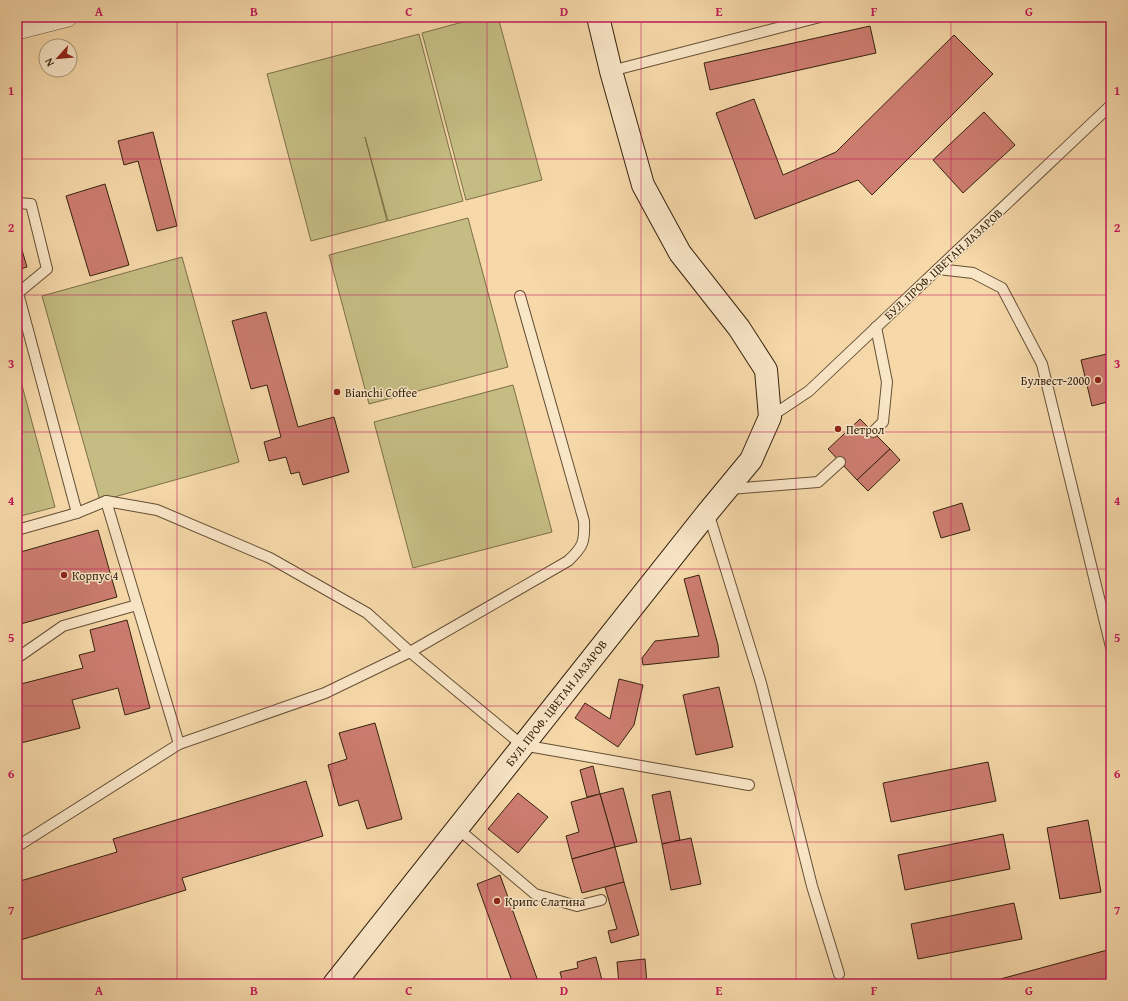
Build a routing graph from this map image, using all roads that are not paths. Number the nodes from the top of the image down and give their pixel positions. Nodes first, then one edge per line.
1 (68, 17) edge
2 (598, 17) edge
3 (820, 17) edge
4 (17, 30) edge
5 (611, 71) junction
6 (1111, 105) edge
7 (17, 203) edge
8 (938, 269) junction
9 (17, 293) edge
10 (520, 296) dead end
11 (876, 327) junction
12 (770, 417) junction
13 (873, 432) dead end
14 (840, 462) dead end
15 (726, 490) junction
16 (106, 501) junction
17 (708, 512) junction
18 (77, 513) junction
19 (17, 530) edge
20 (137, 605) junction
21 (1111, 647) edge
22 (410, 652) junction
23 (17, 658) edge
24 (179, 744) junction
25 (522, 746) junction
26 (749, 785) dead end
27 (457, 828) junction
28 (17, 845) edge
29 (601, 900) dead end
30 (839, 974) dead end
31 (334, 984) edge

1 - 4 street
2 - 5 street, БУЛ. ПРОФ. ЦВЕТАН ЛАЗАРОВ
3 - 5 lane
5 - 12 street, БУЛ. ПРОФ. ЦВЕТАН ЛАЗАРОВ
6 - 8 lane, БУЛ. ПРОФ. ЦВЕТАН ЛАЗАРОВ
7 - 9 lane
8 - 11 lane, БУЛ. ПРОФ. ЦВЕТАН ЛАЗАРОВ
8 - 21 lane
9 - 18 lane
10 - 22 lane
11 - 12 lane, БУЛ. ПРОФ. ЦВЕТАН ЛАЗАРОВ
11 - 13 lane
12 - 15 street, БУЛ. ПРОФ. ЦВЕТАН ЛАЗАРОВ
14 - 15 lane
15 - 17 street, БУЛ. ПРОФ. ЦВЕТАН ЛАЗАРОВ
16 - 18 lane
16 - 20 lane
16 - 22 lane
17 - 25 street, БУЛ. ПРОФ. ЦВЕТАН ЛАЗАРОВ
17 - 30 lane
18 - 19 lane
20 - 23 lane
20 - 24 lane
22 - 24 lane
22 - 25 lane
24 - 28 lane
25 - 26 lane
25 - 27 street, БУЛ. ПРОФ. ЦВЕТАН ЛАЗАРОВ
27 - 29 lane
27 - 31 street, БУЛ. ПРОФ. ЦВЕТАН ЛАЗАРОВ

